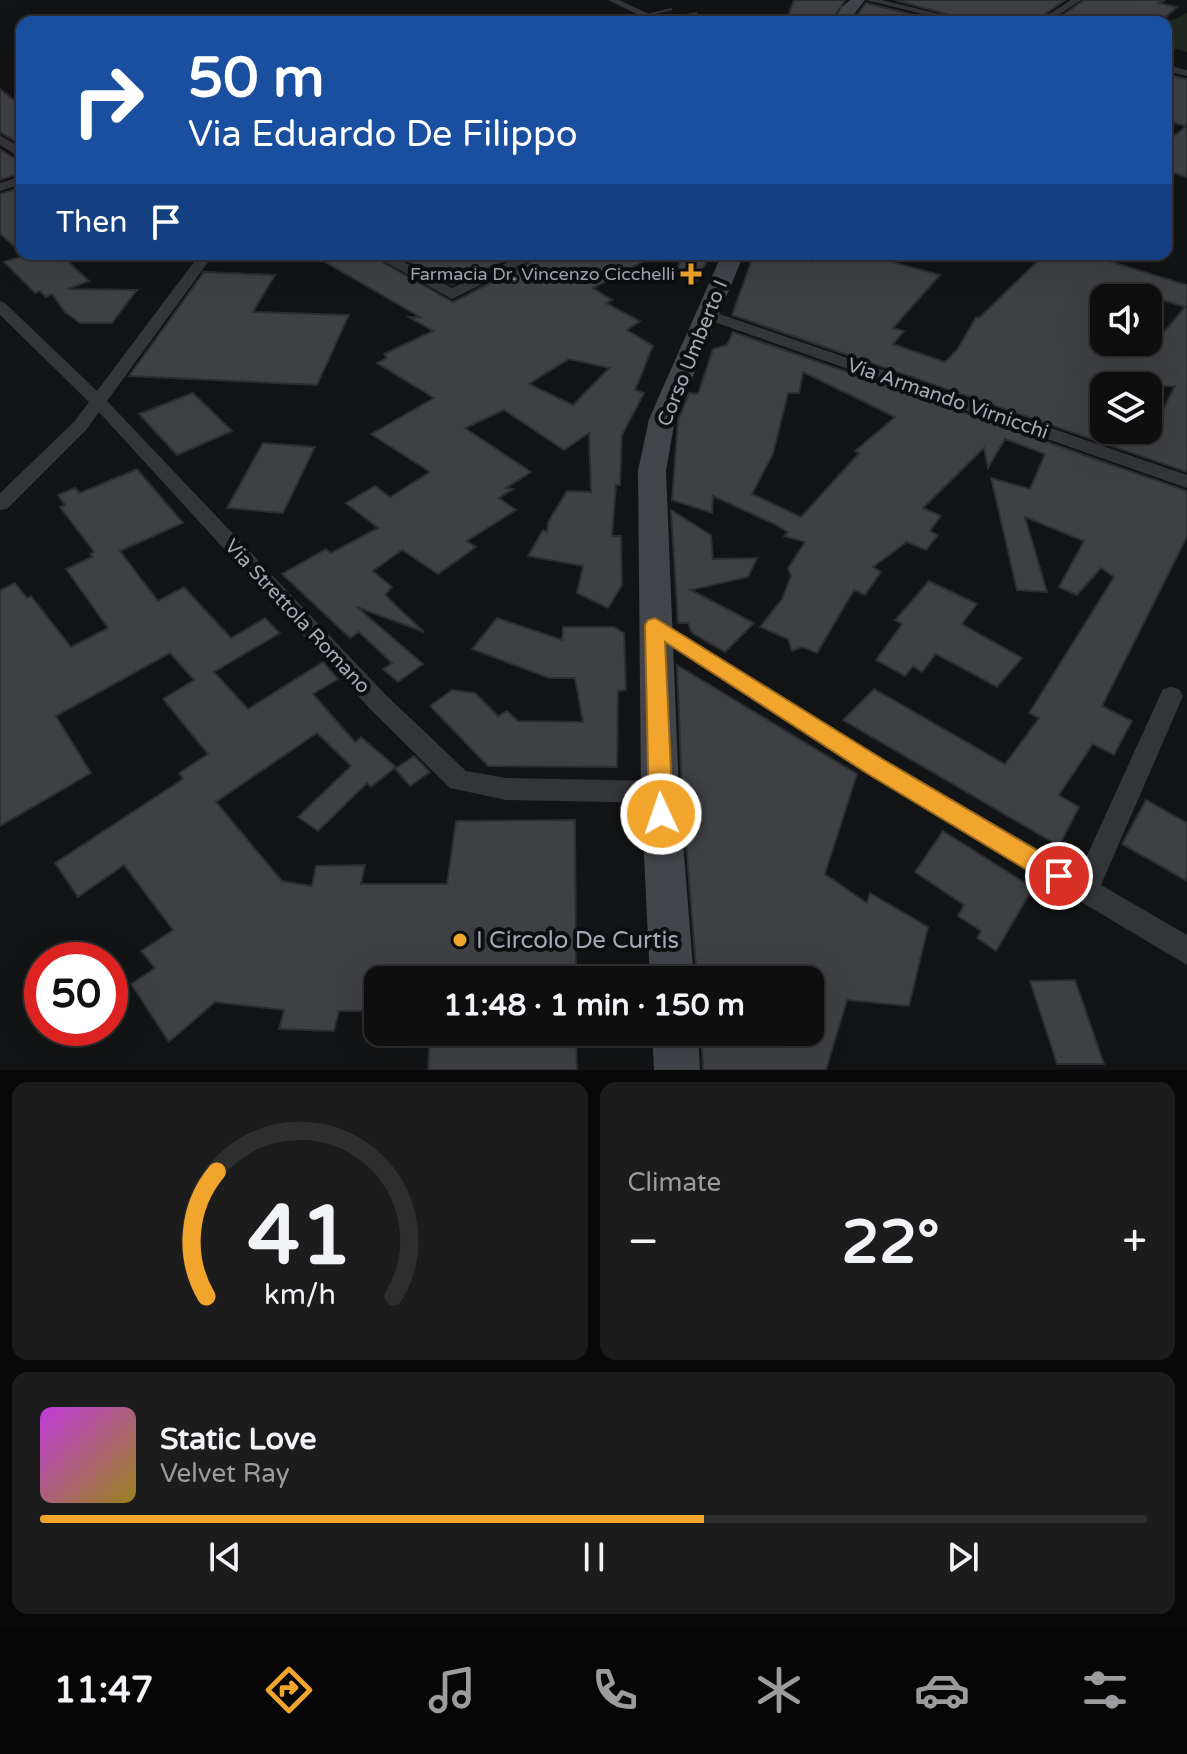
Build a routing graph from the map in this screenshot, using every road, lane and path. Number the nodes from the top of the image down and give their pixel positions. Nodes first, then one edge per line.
1 (612, 0) edge
2 (858, 0) edge
3 (870, 0) edge
4 (1077, 0) edge
5 (671, 9) dead end
6 (696, 13) dead end
7 (645, 15) joint
8 (684, 16) edge
9 (844, 16) edge
10 (941, 16) edge
11 (1052, 16) edge
12 (203, 260) edge
13 (389, 260) edge
14 (523, 260) edge
15 (731, 260) edge
16 (0, 306) edge
17 (708, 315) junction
18 (99, 402) junction
19 (1187, 482) edge
20 (0, 504) edge
21 (655, 625) junction
22 (1171, 696) dead end
23 (660, 792) junction
24 (1085, 891) junction
25 (1187, 951) edge
26 (671, 966) edge
27 (676, 1046) edge
28 (677, 1070) edge

1 - 7 street
2 - 9 main road
3 - 10 street
4 - 11 street
5 - 7 lane
6 - 8 lane
12 - 18 street
13 - 14 street
15 - 17 main road, Corso Umberto I
16 - 18 street, Via Strettola Romano
17 - 19 street, Via Armando Virnicchi
17 - 21 main road, Corso Umberto I
18 - 20 street
18 - 23 street, Via Strettola Romano
21 - 23 main road, Corso Umberto I
21 - 24 street
22 - 24 street
23 - 26 main road, Corso Umberto I
24 - 25 street
27 - 28 main road

